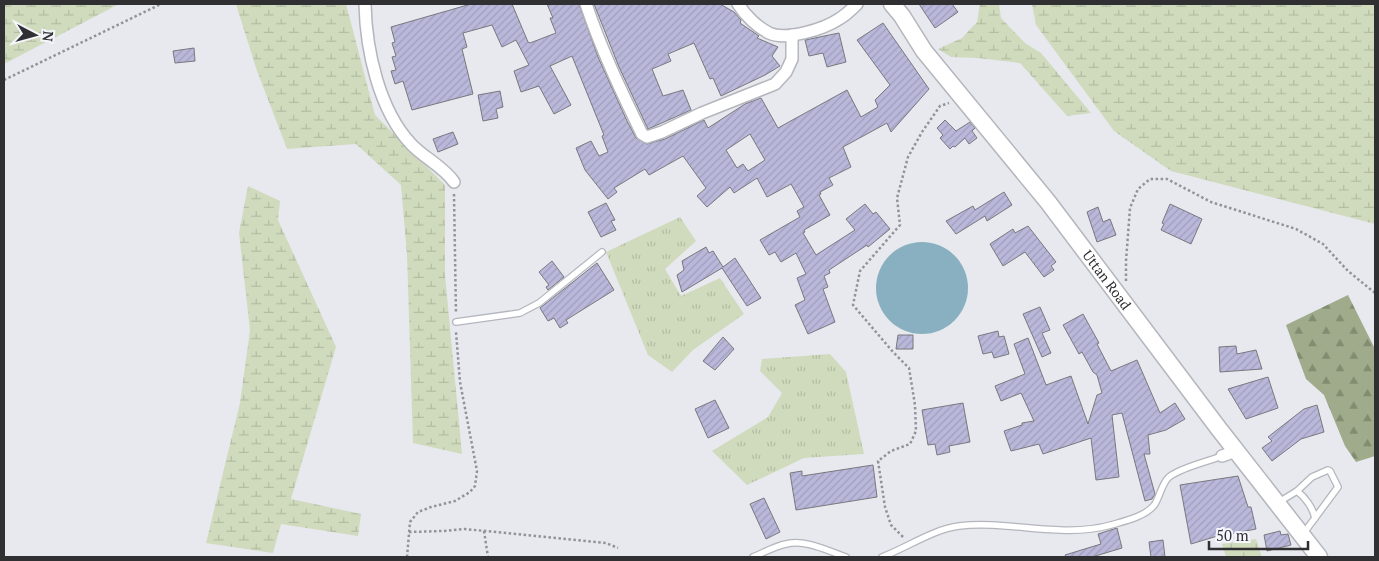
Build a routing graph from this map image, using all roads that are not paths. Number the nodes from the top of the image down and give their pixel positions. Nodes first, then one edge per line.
1 (365, 4) edge
2 (586, 4) edge
3 (738, 4) edge
4 (857, 4) edge
5 (892, 4) edge
6 (792, 35) junction
7 (454, 182) road end
8 (602, 252) dead end
9 (456, 322) road end
10 (1229, 453) junction
11 (1297, 491) junction
12 (1277, 504) junction
13 (1315, 518) junction
14 (1302, 536) junction
15 (753, 557) edge
16 (846, 557) edge
17 (882, 557) edge
18 (1318, 557) edge

1 - 7 street
2 - 6 street
3 - 6 street
4 - 6 street
5 - 10 main road, Uttan Road
8 - 9 lane
10 - 12 main road, Uttan Road
10 - 17 lane
11 - 12 lane
11 - 13 lane
11 - 13 lane
12 - 14 main road, Uttan Road
13 - 14 lane
14 - 18 main road, Uttan Road
15 - 16 lane

